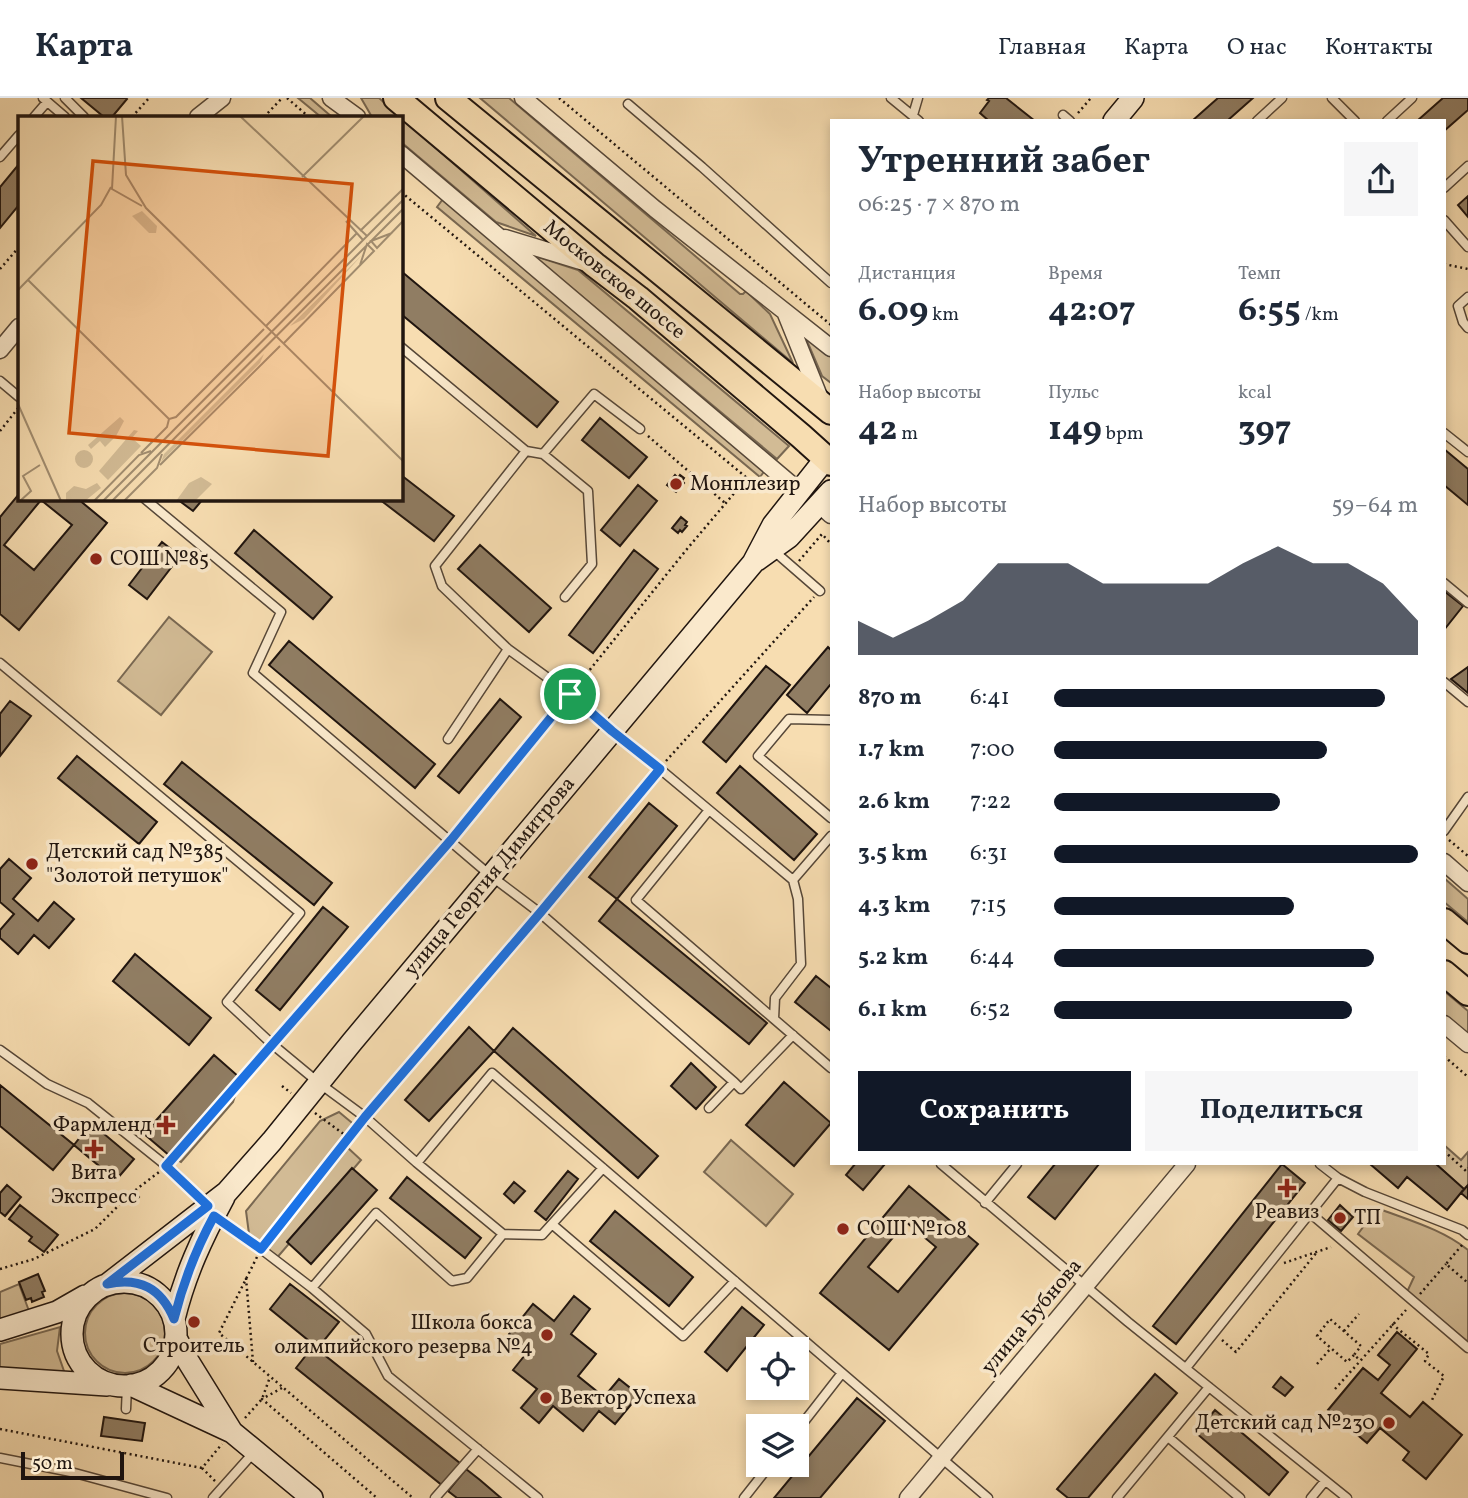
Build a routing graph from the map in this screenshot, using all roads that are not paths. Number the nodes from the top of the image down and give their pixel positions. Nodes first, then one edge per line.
1 (65, 98) edge
2 (203, 98) edge
3 (222, 98) edge
4 (331, 98) edge
5 (396, 98) edge
6 (448, 98) edge
7 (523, 98) edge
8 (891, 98) edge
9 (918, 98) edge
10 (1133, 98) edge
11 (1282, 98) edge
12 (1332, 98) edge
13 (1412, 98) edge
14 (45, 100) edge
15 (628, 104) dead end
16 (350, 109) edge
17 (35, 116) edge
18 (64, 116) edge
19 (84, 116) edge
20 (192, 116) edge
21 (199, 116) edge
22 (916, 118) edge
23 (1116, 119) edge
24 (1259, 119) edge
25 (1353, 119) edge
26 (1389, 119) edge
27 (18, 136) edge
28 (402, 155) edge
29 (0, 157) edge
30 (1468, 166) edge
31 (1446, 186) edge
32 (1446, 222) edge
33 (500, 236) junction
34 (1468, 247) edge
35 (595, 265) junction
36 (830, 282) edge
37 (1468, 297) edge
38 (785, 312) junction
39 (18, 328) edge
40 (1468, 328) edge
41 (830, 347) edge
42 (402, 348) edge
43 (0, 350) edge
44 (0, 381) edge
45 (18, 396) edge
46 (827, 409) edge
47 (640, 429) road end
48 (1446, 435) edge
49 (526, 451) junction
50 (1468, 452) edge
51 (543, 454) junction
52 (829, 457) edge
53 (799, 491) junction
54 (146, 500) edge
55 (827, 503) edge
56 (772, 550) junction
57 (752, 563) junction
58 (1446, 585) edge
59 (820, 591) road end
60 (565, 597) dead end
61 (1468, 603) edge
62 (508, 649) junction
63 (0, 663) edge
64 (1446, 684) edge
65 (1468, 702) edge
66 (830, 720) edge
67 (612, 731) junction
68 (448, 738) dead end
69 (1468, 797) edge
70 (709, 810) junction
71 (830, 817) edge
72 (1446, 828) edge
73 (830, 837) edge
74 (1446, 864) edge
75 (491, 876) junction
76 (793, 880) junction
77 (1468, 883) edge
78 (1446, 923) edge
79 (1468, 941) edge
80 (1446, 975) edge
81 (1468, 993) edge
82 (774, 1019) junction
83 (1446, 1026) edge
84 (793, 1035) junction
85 (1468, 1044) edge
86 (0, 1049) edge
87 (830, 1067) edge
88 (734, 1082) junction
89 (319, 1083) junction
90 (709, 1108) dead end
91 (416, 1163) junction
92 (942, 1165) edge
93 (1016, 1165) edge
94 (1186, 1165) edge
95 (1321, 1165) edge
96 (603, 1168) junction
97 (1338, 1178) junction
98 (985, 1203) junction
99 (211, 1211) junction
100 (1310, 1213) junction
101 (553, 1225) junction
102 (503, 1234) junction
103 (1468, 1235) edge
104 (735, 1281) junction
105 (1086, 1285) junction
106 (312, 1288) junction
107 (99, 1289) junction
108 (175, 1329) junction
109 (0, 1330) edge
110 (1468, 1348) edge
111 (1186, 1368) junction
112 (842, 1373) junction
113 (0, 1378) edge
114 (122, 1385) junction
115 (1209, 1387) junction
116 (126, 1409) dead end
117 (809, 1415) edge
118 (232, 1432) junction
119 (1168, 1437) junction
120 (478, 1448) junction
121 (255, 1451) junction
122 (0, 1458) edge
123 (942, 1458) junction
124 (761, 1477) edge
125 (1325, 1481) junction
126 (167, 1498) edge
127 (213, 1498) edge
128 (312, 1498) edge
129 (435, 1498) edge
130 (538, 1498) edge
131 (744, 1498) edge
132 (908, 1498) edge
133 (988, 1498) edge
134 (1117, 1498) edge
135 (1240, 1498) edge
136 (1311, 1498) edge
137 (1347, 1498) edge

1 - 19 lane
2 - 20 street
3 - 21 street
4 - 16 street
5 - 35 main road, Московское шоссе
6 - 46 main road, Московское шоссе
7 - 38 street
8 - 22 lane
9 - 22 lane
10 - 23 main road
11 - 24 lane
12 - 25 lane
13 - 26 lane
14 - 17 lane
14 - 18 lane
15 - 36 lane
27 - 29 lane
28 - 33 street
30 - 31 lane
32 - 34 lane
33 - 35 street
33 - 53 street
35 - 52 main road, Московское шоссе
37 - 40 lane
38 - 41 street
38 - 46 street
39 - 43 street
42 - 49 lane
44 - 45 lane
47 - 51 lane
48 - 50 lane
49 - 51 lane
49 - 62 lane
51 - 60 lane
52 - 53 main road, улица Георгия Димитрова
53 - 57 main road, улица Георгия Димитрова
54 - 75 lane
55 - 56 main road, улица Георгия Димитрова
56 - 57 main road, улица Георгия Димитрова
56 - 59 lane
57 - 67 main road, улица Георгия Димитрова
58 - 61 lane
62 - 67 lane
62 - 68 lane
63 - 89 lane
64 - 65 lane
66 - 71 lane
67 - 70 lane
67 - 75 main road, улица Георгия Димитрова
69 - 72 lane
70 - 76 lane
70 - 82 lane
73 - 76 lane
74 - 77 street
75 - 88 lane
75 - 89 main road, улица Георгия Димитрова
76 - 82 lane
78 - 79 main road
80 - 81 main road
82 - 84 lane
83 - 85 street
84 - 87 lane
84 - 88 lane
86 - 99 lane
88 - 90 lane
89 - 91 lane
89 - 99 main road, улица Георгия Димитрова
91 - 96 lane
91 - 102 lane
92 - 98 lane
93 - 98 lane
94 - 105 street, улица Бубнова
95 - 97 lane
96 - 101 lane
96 - 104 lane
97 - 100 lane
97 - 103 lane
98 - 105 lane
99 - 106 lane
99 - 107 main road, улица Георгия Димитрова
99 - 108 main road, улица Георгия Димитрова
100 - 110 lane
100 - 111 lane
101 - 102 lane
101 - 104 lane
102 - 106 lane
104 - 112 lane
105 - 111 lane
105 - 123 street, улица Бубнова
106 - 120 lane
107 - 108 main road
107 - 109 main road, улица Георгия Димитрова
107 - 114 main road
108 - 114 main road
108 - 118 main road
111 - 115 lane
112 - 117 lane
112 - 123 lane
113 - 114 main road
114 - 116 lane
114 - 118 main road
115 - 119 lane
115 - 125 lane
118 - 121 main road
119 - 134 lane
119 - 135 lane
120 - 129 lane
120 - 130 lane
121 - 127 lane
121 - 128 main road
122 - 126 lane
123 - 132 street, улица Бубнова
123 - 133 lane
124 - 131 lane
125 - 136 lane
125 - 137 lane

